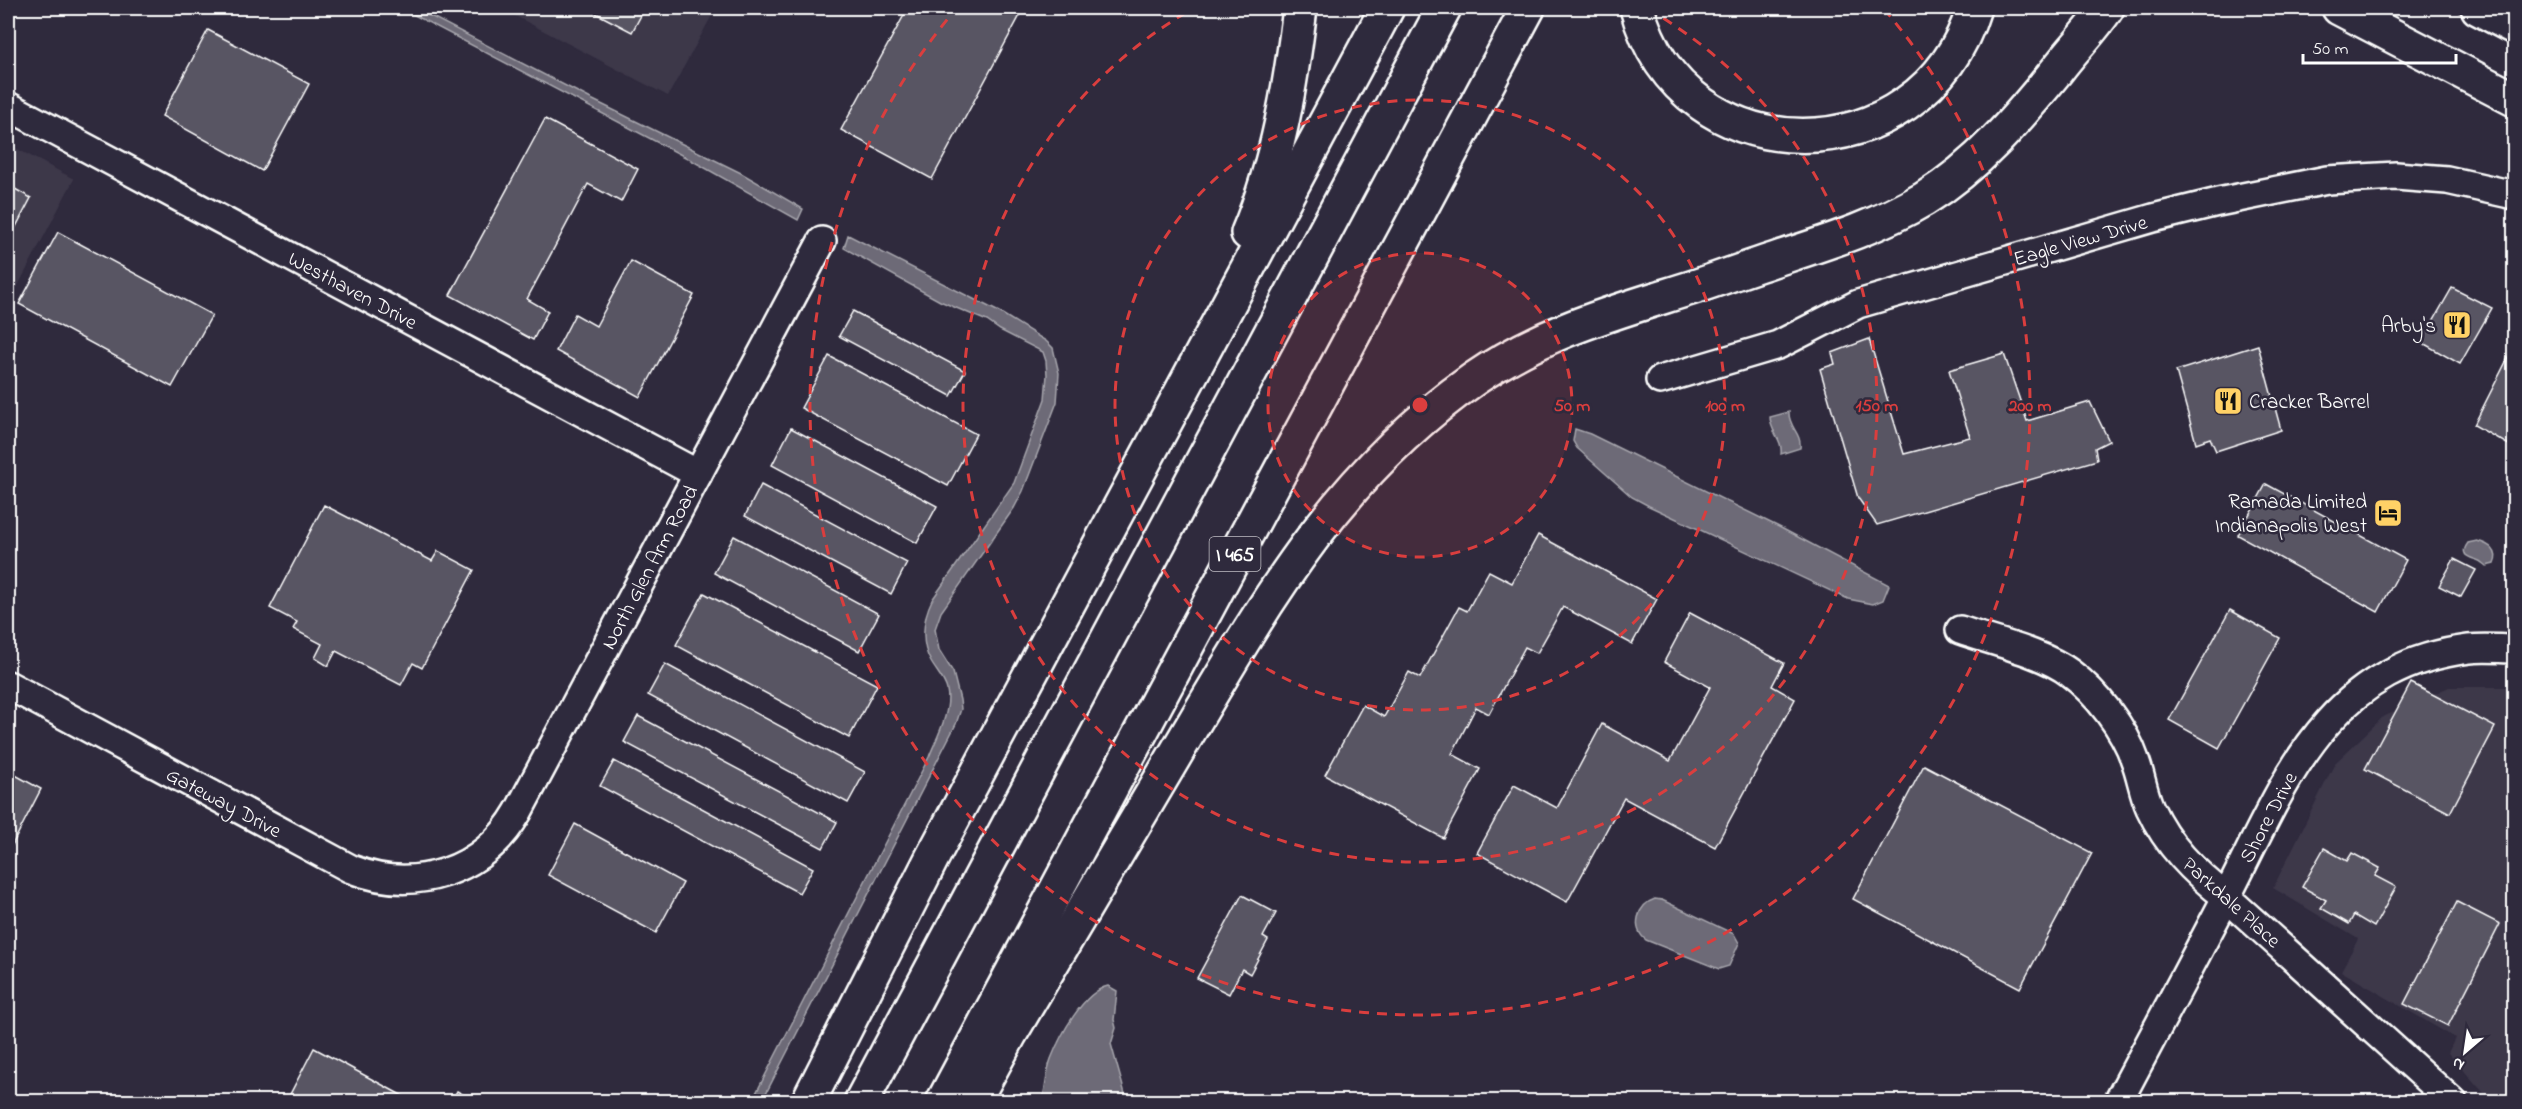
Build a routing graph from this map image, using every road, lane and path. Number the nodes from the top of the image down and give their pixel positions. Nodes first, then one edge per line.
1 (1300, 8) edge
2 (1387, 8) edge
3 (1444, 8) edge
4 (1528, 8) edge
5 (1637, 8) edge
6 (1974, 8) edge
7 (2081, 8) edge
8 (2108, 8) edge
9 (2339, 8) edge
10 (2478, 8) edge
11 (2514, 27) edge
12 (2056, 71) junction
13 (2514, 99) edge
14 (8, 106) edge
15 (2514, 195) edge
16 (822, 241) dead end
17 (1188, 377) junction
18 (1660, 380) dead end
19 (698, 474) junction
20 (1960, 630) dead end
21 (2514, 649) edge
22 (8, 685) edge
23 (451, 872) joint
24 (2226, 897) junction
25 (808, 1101) edge
26 (861, 1101) edge
27 (943, 1101) edge
28 (973, 1101) edge
29 (2118, 1101) edge
30 (2453, 1101) edge

1 - 17 main road
2 - 17 main road
3 - 26 main road
4 - 27 main road, I 465
5 - 6 main road
7 - 12 main road
8 - 12 main road
9 - 13 main road
10 - 11 main road
12 - 28 main road
14 - 19 street, Westhaven Drive
15 - 18 street, Eagle View Drive
16 - 19 street, North Glen Arm Road
17 - 25 main road
19 - 23 street, North Glen Arm Road
20 - 24 street, Parkdale Place
21 - 24 street, Shore Drive
22 - 23 street, Gateway Drive
24 - 29 street, Shore Drive
24 - 30 street, Parkdale Place

